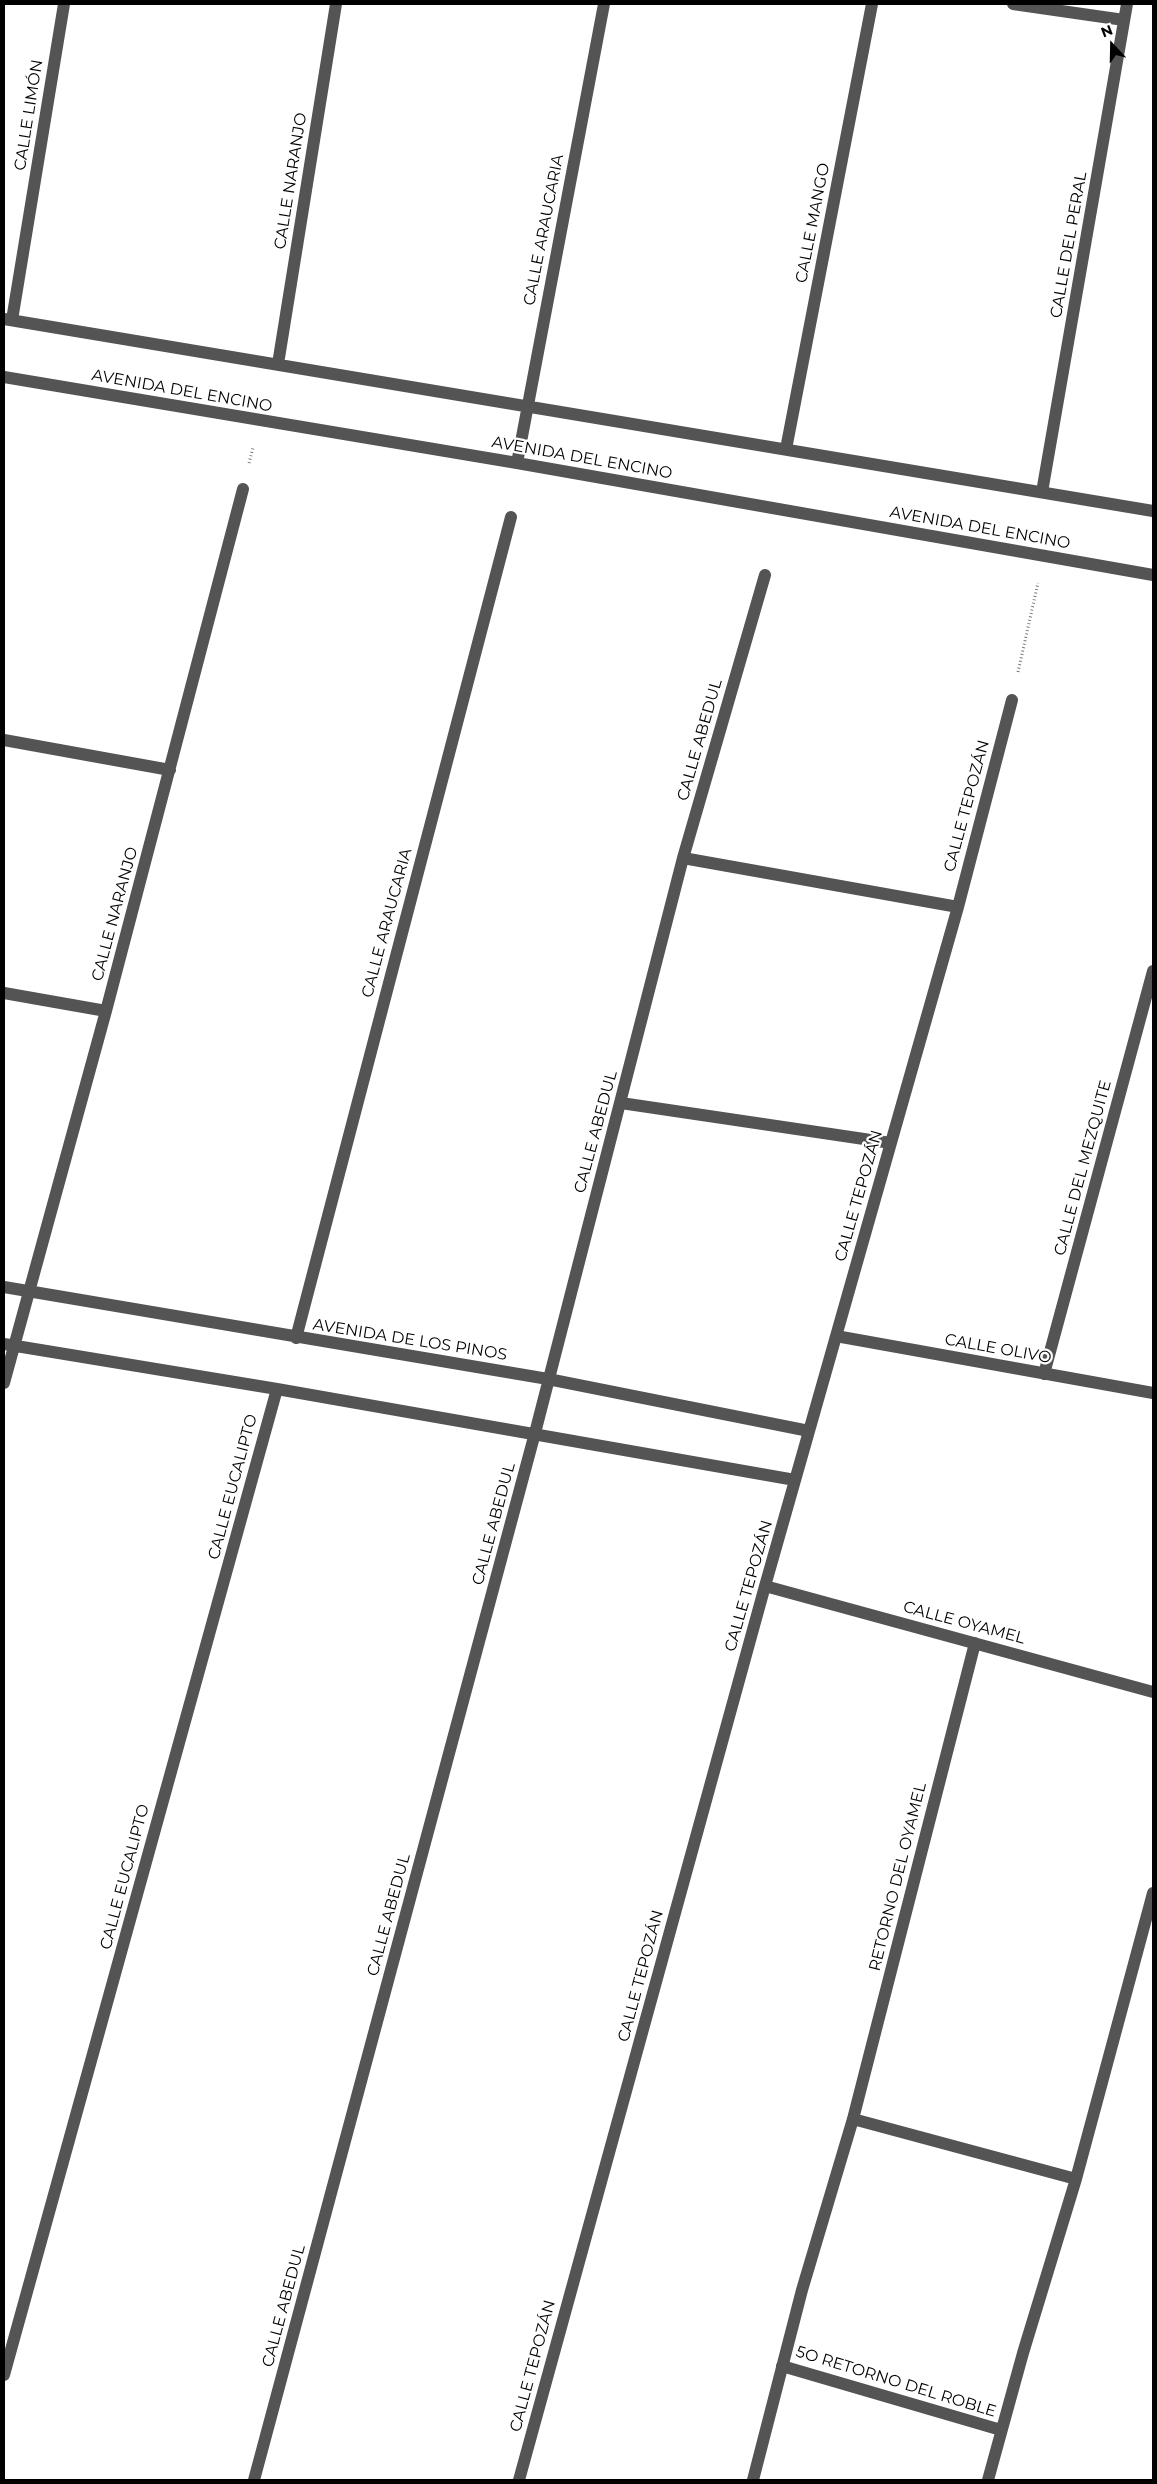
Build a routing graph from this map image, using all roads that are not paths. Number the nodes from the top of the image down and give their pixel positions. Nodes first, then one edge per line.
1 (64, 4) edge
2 (336, 4) edge
3 (604, 4) edge
4 (872, 4) edge
5 (1013, 4) edge
6 (1127, 4) edge
7 (1124, 20) junction
8 (8, 320) edge
9 (278, 364) junction
10 (4, 377) edge
11 (527, 406) junction
12 (786, 449) junction
13 (517, 463) junction
14 (243, 490) road end
15 (1042, 492) junction
16 (1153, 511) edge
17 (510, 518) dead end
18 (765, 575) dead end
19 (1153, 575) edge
20 (1012, 700) road end
21 (4, 740) edge
22 (170, 770) junction
23 (683, 858) junction
24 (958, 907) junction
25 (1153, 971) edge
26 (4, 993) edge
27 (106, 1011) junction
28 (621, 1103) junction
29 (891, 1143) junction
30 (4, 1287) edge
31 (28, 1292) junction
32 (836, 1336) junction
33 (296, 1338) junction
34 (8, 1345) edge
35 (1044, 1374) junction
36 (548, 1379) junction
37 (4, 1383) edge
38 (277, 1389) junction
39 (1153, 1393) edge
40 (809, 1431) junction
41 (535, 1433) junction
42 (795, 1480) junction
43 (765, 1586) junction
44 (976, 1644) junction
45 (1153, 1692) edge
46 (1153, 1893) edge
47 (853, 2119) junction
48 (1076, 2179) junction
49 (802, 2290) joint
50 (782, 2366) junction
51 (4, 2375) edge
52 (1001, 2430) junction
53 (254, 2480) edge
54 (519, 2480) edge
55 (753, 2480) edge
56 (988, 2480) edge

1 - 8 street, CALLE LIMÓN
2 - 9 street, CALLE NARANJO
3 - 11 street, CALLE ARAUCARIA
4 - 12 street, CALLE MANGO
5 - 7 street
6 - 7 street, CALLE DEL PERAL
7 - 15 street, CALLE DEL PERAL
8 - 9 street
9 - 11 street
10 - 13 street, AVENIDA DEL ENCINO
11 - 12 street
11 - 13 street, CALLE ARAUCARIA
12 - 15 street
13 - 19 street, AVENIDA DEL ENCINO
14 - 22 street, CALLE NARANJO
15 - 16 street
17 - 33 street, CALLE ARAUCARIA
18 - 23 street, CALLE ABEDUL
20 - 24 street, CALLE TEPOZÁN
21 - 22 street
22 - 27 street, CALLE NARANJO
23 - 24 street
23 - 28 street, CALLE ABEDUL
24 - 29 street, CALLE TEPOZÁN
25 - 35 street, CALLE DEL MEZQUITE
26 - 27 street
27 - 31 street, CALLE NARANJO
28 - 29 street
28 - 36 street, CALLE ABEDUL
29 - 32 street, CALLE TEPOZÁN
30 - 31 street, AVENIDA DE LOS PINOS
31 - 33 street, AVENIDA DE LOS PINOS
31 - 34 street, CALLE NARANJO
32 - 35 street, CALLE OLIVO
32 - 40 street, CALLE TEPOZÁN
33 - 36 street, AVENIDA DE LOS PINOS
34 - 37 street, CALLE NARANJO
34 - 38 street
35 - 39 street, CALLE OLIVO
36 - 40 street, AVENIDA DE LOS PINOS
36 - 41 street, CALLE ABEDUL
38 - 41 street
38 - 51 street, CALLE EUCALIPTO
40 - 42 street, CALLE TEPOZÁN
41 - 42 street
41 - 53 street, CALLE ABEDUL
42 - 43 street, CALLE TEPOZÁN
43 - 44 street, CALLE OYAMEL
43 - 54 street, CALLE TEPOZÁN
44 - 45 street, CALLE OYAMEL
44 - 47 street, RETORNO DEL OYAMEL
46 - 48 street
47 - 48 street
47 - 49 street, RETORNO DEL OYAMEL
48 - 52 street, 5O RETORNO DEL ROBLE
49 - 50 street, 5O RETORNO DEL ROBLE
50 - 52 street, 5O RETORNO DEL ROBLE
50 - 55 street, 5O RETORNO DEL ROBLE
52 - 56 street, 5O RETORNO DEL ROBLE

